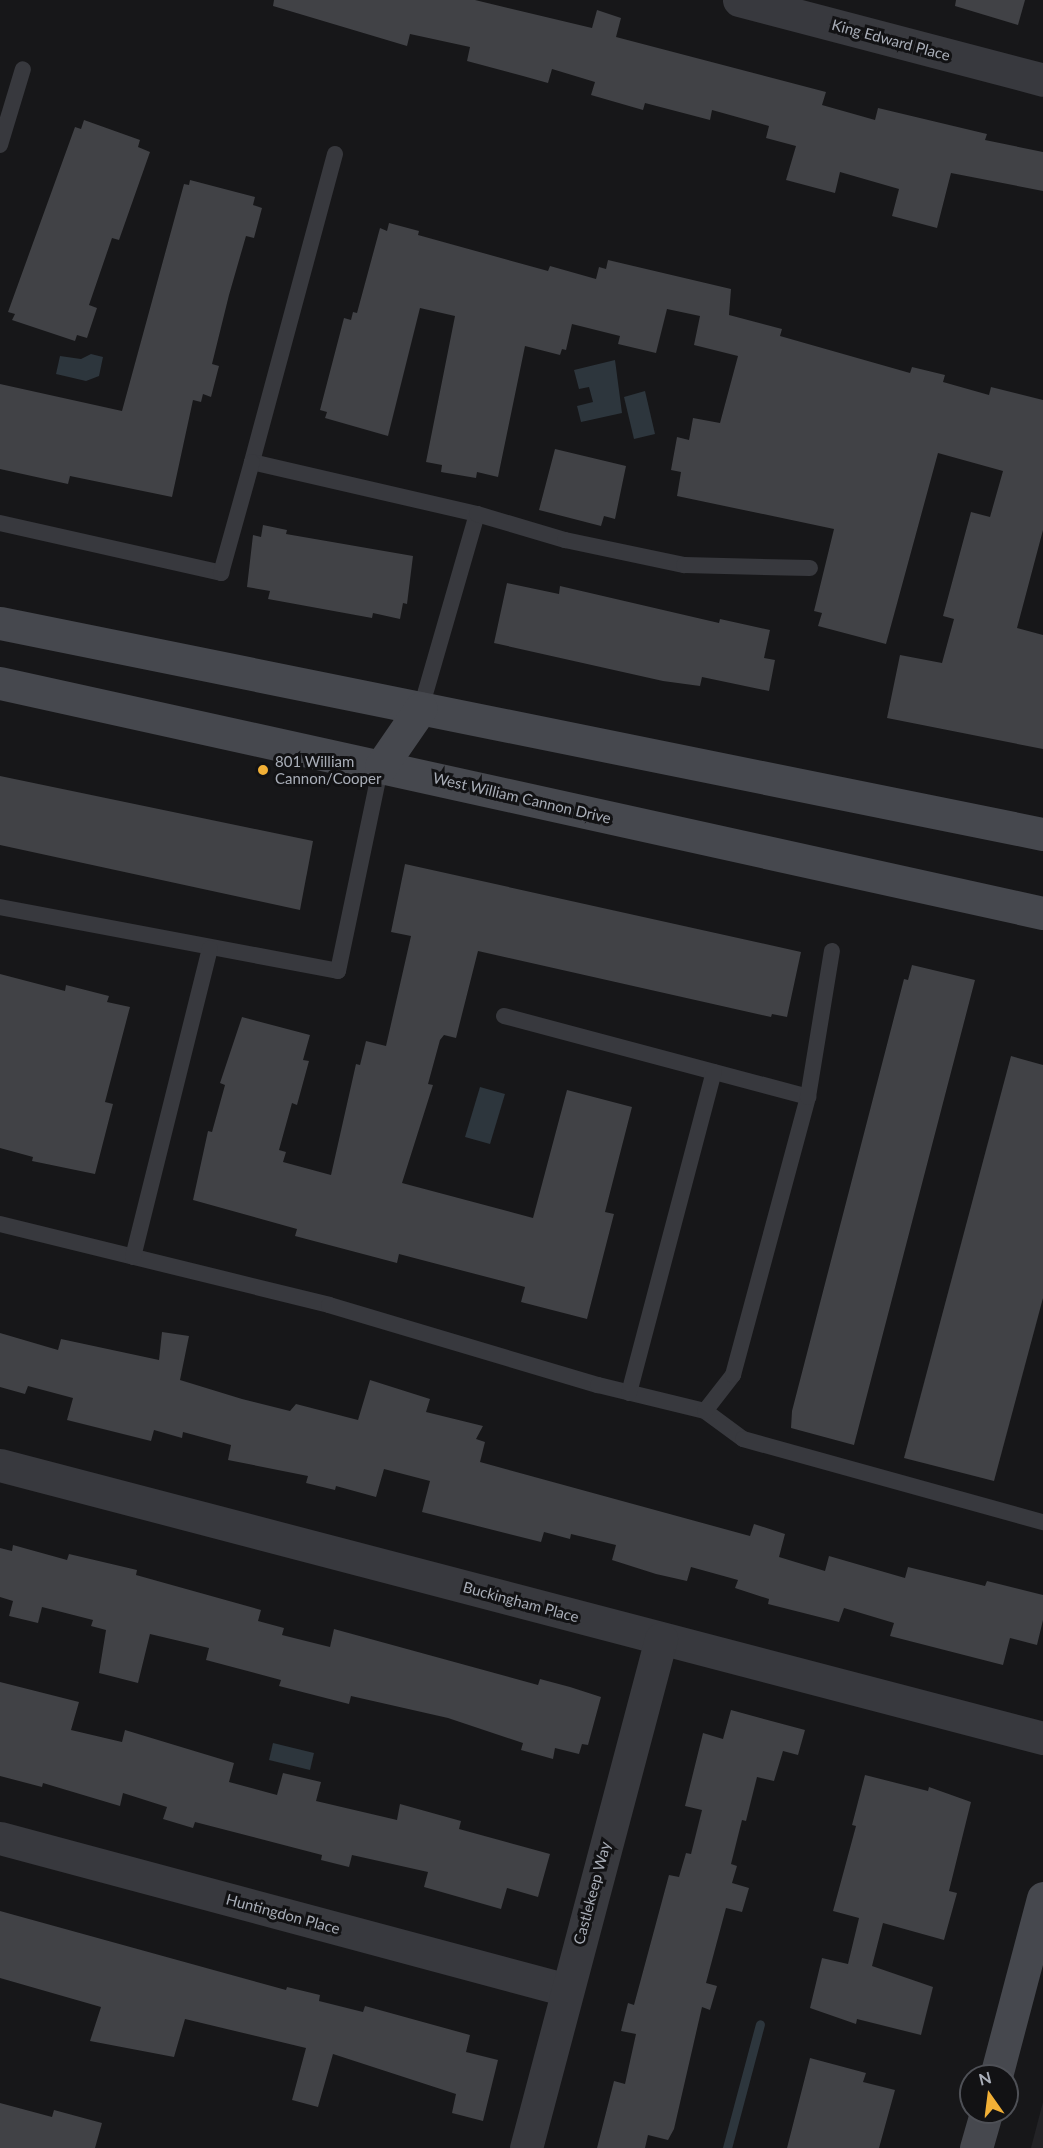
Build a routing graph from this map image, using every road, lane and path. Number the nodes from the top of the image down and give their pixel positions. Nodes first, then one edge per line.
1 (739, 0) edge
2 (22, 69) dead end
3 (1043, 80) edge
4 (0, 145) edge
5 (335, 154) dead end
6 (252, 462) junction
7 (477, 514) junction
8 (0, 523) edge
9 (810, 568) dead end
10 (0, 623) edge
11 (0, 683) edge
12 (421, 708) junction
13 (381, 766) junction
14 (1043, 834) edge
15 (0, 907) edge
16 (1043, 913) edge
17 (210, 948) junction
18 (832, 951) dead end
19 (504, 1016) dead end
20 (714, 1072) junction
21 (808, 1097) junction
22 (0, 1224) edge
23 (133, 1257) junction
24 (629, 1393) junction
25 (705, 1411) junction
26 (0, 1465) edge
27 (1043, 1522) edge
28 (661, 1639) junction
29 (1043, 1738) edge
30 (0, 1838) edge
31 (1043, 1898) edge
32 (567, 1990) junction
33 (999, 2064) edge
34 (983, 2124) edge
35 (526, 2148) edge
36 (976, 2148) edge

1 - 3 street, King Edward Place
2 - 4 lane
5 - 6 lane
6 - 7 lane
6 - 8 lane
7 - 9 lane
7 - 12 lane
10 - 12 main road
11 - 13 main road, West William Cannon Drive
12 - 13 main road
12 - 14 main road
13 - 16 main road, West William Cannon Drive
13 - 17 lane
15 - 17 lane
17 - 23 lane
18 - 21 lane
19 - 20 lane
20 - 21 lane
20 - 24 lane
21 - 25 lane
22 - 23 lane
23 - 24 lane
24 - 25 lane
25 - 27 lane
26 - 28 street, Buckingham Place
28 - 29 street, Buckingham Place
28 - 32 street, Castlekeep Way
30 - 32 street, Huntingdon Place
31 - 33 main road
32 - 35 street, Castlekeep Way
34 - 36 main road

